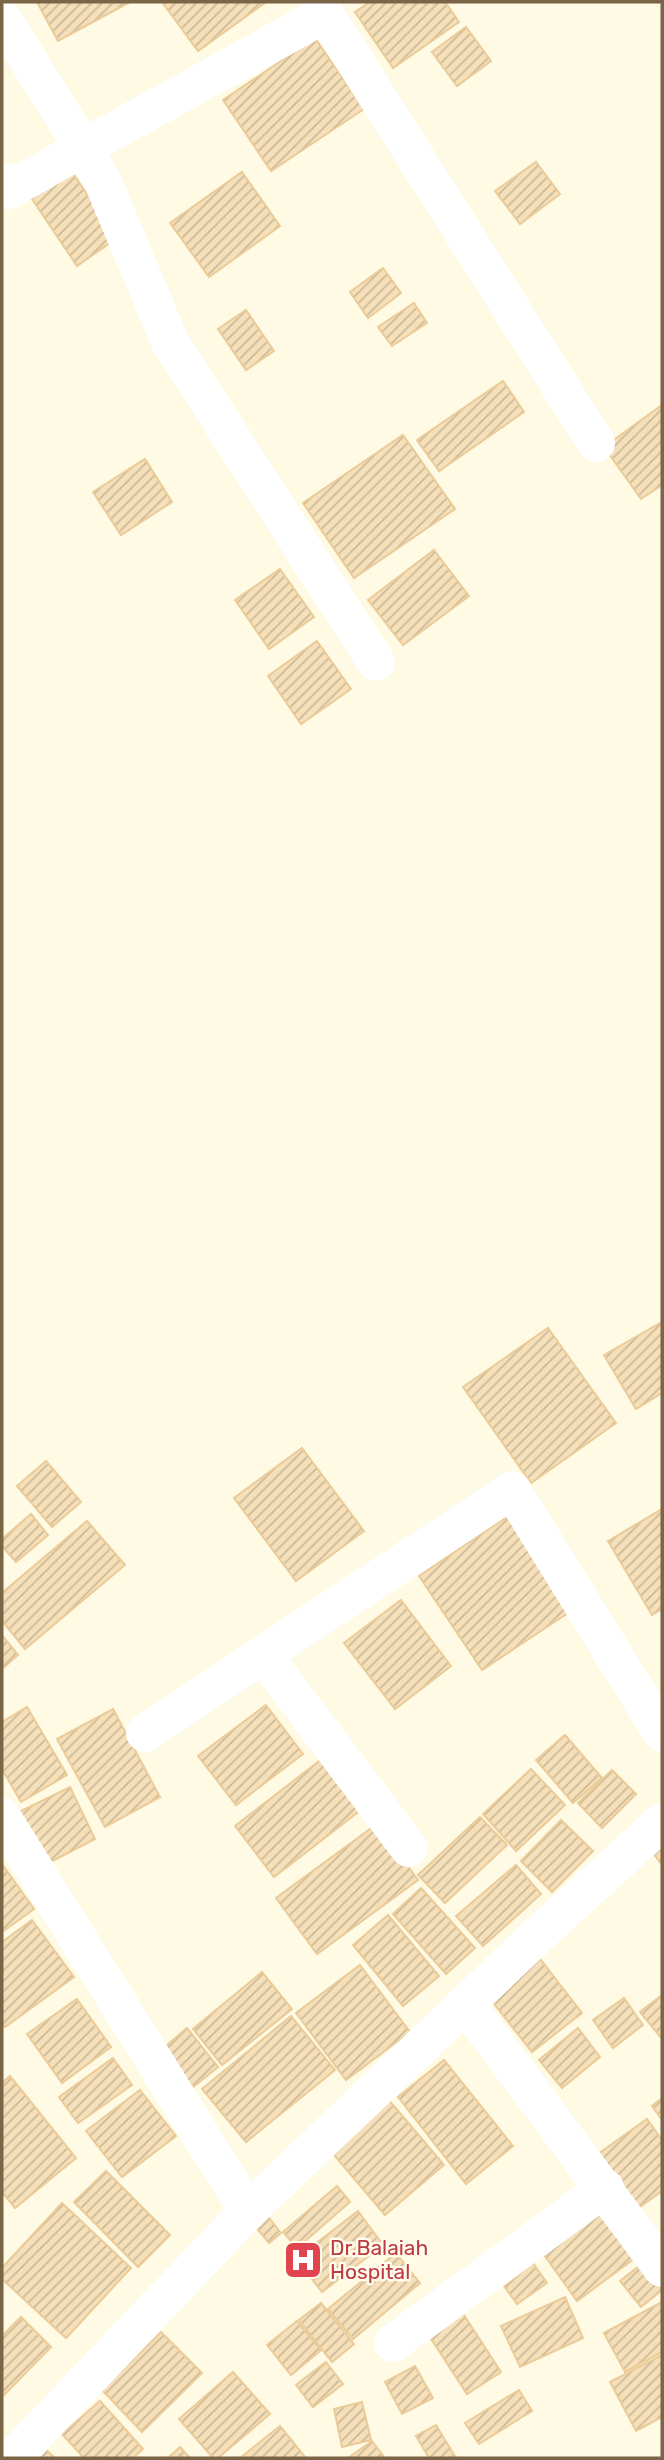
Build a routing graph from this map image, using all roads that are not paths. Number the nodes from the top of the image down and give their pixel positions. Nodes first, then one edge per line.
1 (321, 8) edge
2 (2, 18) edge
3 (83, 148) junction
4 (2, 181) edge
5 (596, 443) dead end
6 (376, 662) dead end
7 (263, 1655) junction
8 (145, 1733) dead end
9 (662, 1733) edge
10 (2, 1817) edge
11 (662, 1822) edge
12 (409, 1848) dead end
13 (466, 2004) junction
14 (605, 2188) junction
15 (248, 2211) junction
16 (662, 2269) edge
17 (393, 2343) dead end
18 (13, 2458) edge

1 - 3 street
1 - 5 street
2 - 3 street
3 - 4 street
3 - 6 street
7 - 8 street
7 - 9 street
7 - 12 street
10 - 15 street
11 - 13 street
13 - 14 street
13 - 15 street
14 - 16 street
14 - 17 street
15 - 18 street

